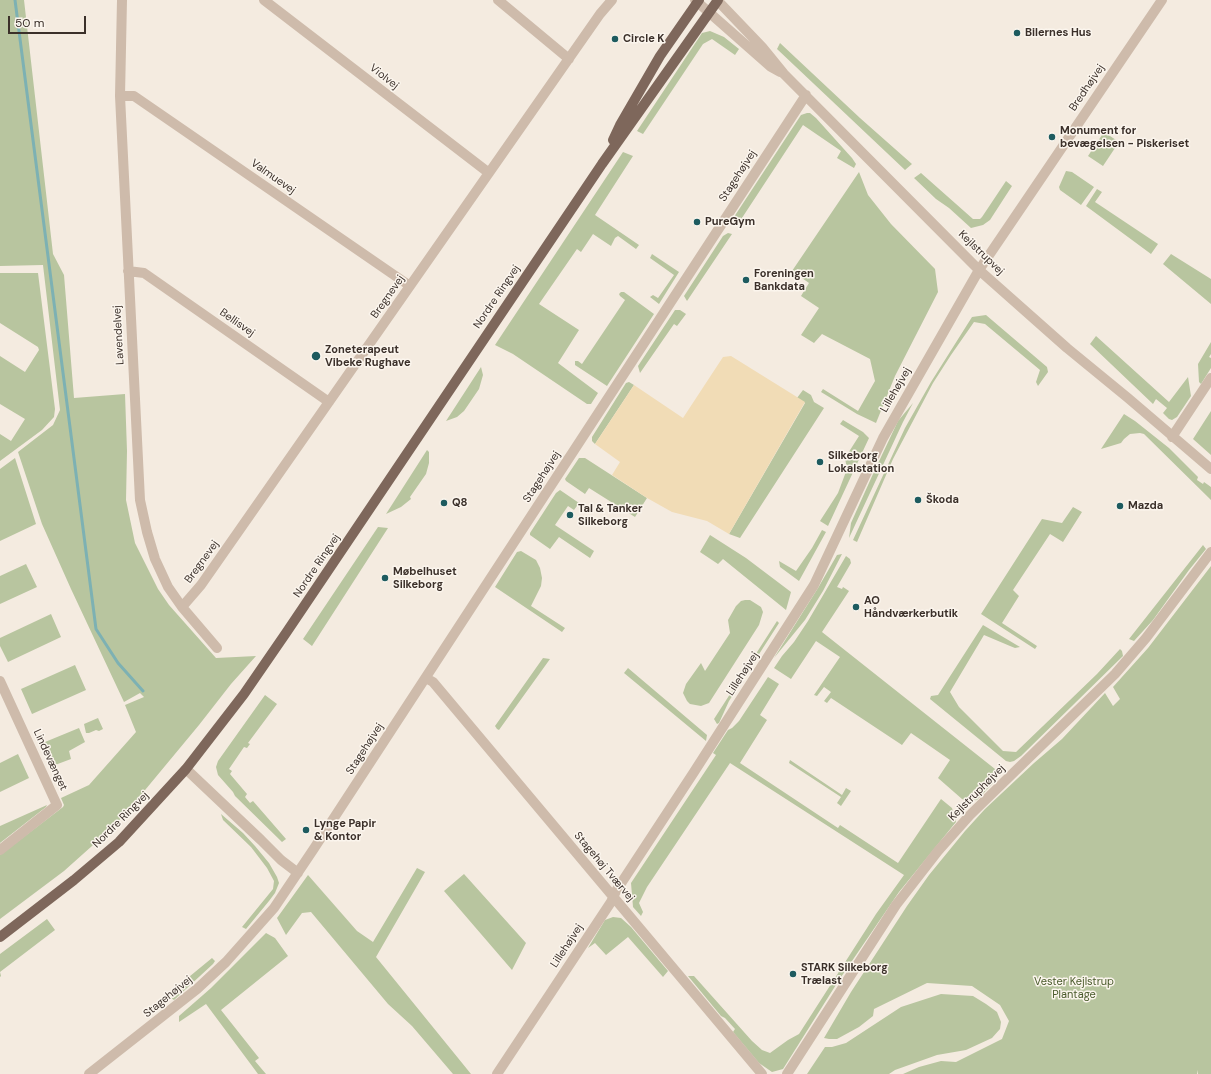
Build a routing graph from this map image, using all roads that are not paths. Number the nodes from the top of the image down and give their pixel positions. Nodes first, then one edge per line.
1 (122, 0) edge
2 (264, 0) edge
3 (498, 0) edge
4 (612, 0) edge
5 (718, 0) edge
6 (1162, 0) edge
7 (697, 1) edge
8 (709, 13) junction
9 (568, 59) junction
10 (784, 74) junction
11 (806, 95) junction
12 (120, 96) junction
13 (602, 164) junction
14 (489, 173) junction
15 (979, 270) junction
16 (128, 271) junction
17 (410, 286) junction
18 (1211, 378) edge
19 (329, 402) junction
20 (1172, 436) junction
21 (1211, 469) edge
22 (1211, 552) edge
23 (182, 607) junction
24 (217, 648) dead end
25 (426, 678) junction
26 (0, 681) edge
27 (186, 769) junction
28 (0, 850) edge
29 (298, 873) junction
30 (613, 897) junction
31 (0, 937) edge
32 (89, 1074) edge
33 (497, 1074) edge
34 (762, 1074) edge
35 (787, 1074) edge

1 - 12 street, Lavendelvej
2 - 14 street, Violvej
3 - 9 street
4 - 9 street, Bregnevej
5 - 8 main road, Nordre Ringvej
5 - 10 street, Kejlstrupvej
6 - 15 street, Bredhøjvej
7 - 8 street, Kejlstrupvej
7 - 13 main road, Nordre Ringvej
8 - 10 street, Kejlstrupvej
8 - 13 main road, Nordre Ringvej
9 - 14 street, Bregnevej
10 - 11 street, Kejlstrupvej
11 - 15 street, Kejlstrupvej
11 - 25 street, Stagehøjvej
12 - 16 street, Lavendelvej
12 - 17 street, Valmuevej
13 - 27 main road, Nordre Ringvej
14 - 17 street, Bregnevej
15 - 20 street, Kejlstrupvej
15 - 30 street, Lillehøjvej
16 - 19 street, Bellisvej
16 - 23 street, Lavendelvej
17 - 19 street, Bregnevej
18 - 20 street
19 - 23 street, Bregnevej
20 - 21 street, Kejlstrupvej
22 - 35 street, Kejlstruphøjvej
23 - 24 street, Lavendelvej
25 - 29 street, Stagehøjvej
25 - 30 street, Stagehøj Tværvej
26 - 28 street, Lindevænget
27 - 29 street
27 - 31 main road, Nordre Ringvej
29 - 32 street, Stagehøjvej
30 - 33 street, Lillehøjvej
30 - 34 street, Stagehøj Tværvej

